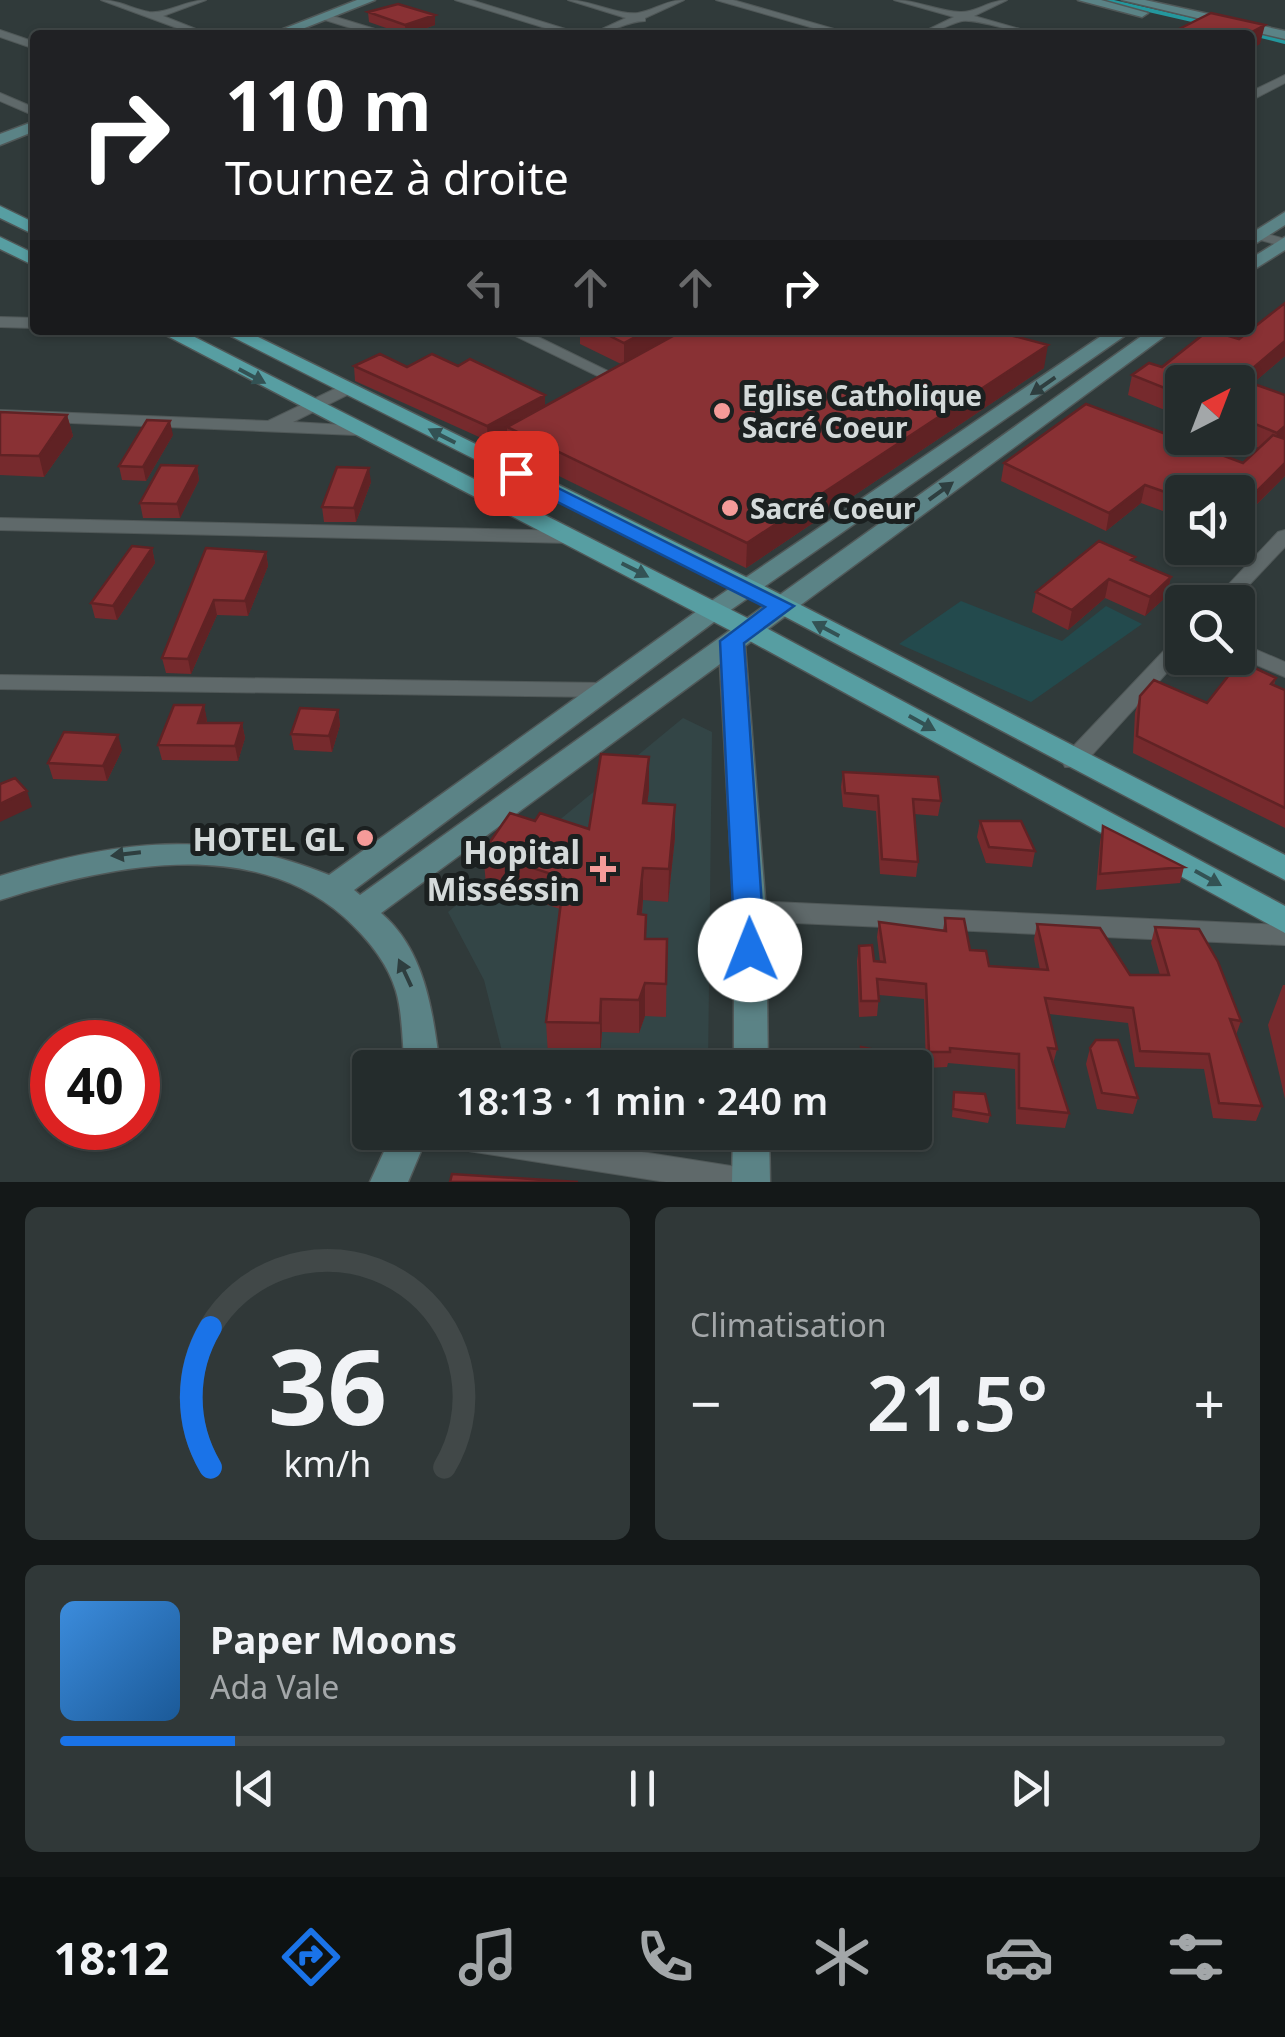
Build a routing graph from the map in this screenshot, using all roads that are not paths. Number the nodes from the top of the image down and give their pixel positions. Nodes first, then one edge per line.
1 (106, 0) edge
2 (201, 0) edge
3 (369, 0) edge
4 (460, 0) edge
5 (573, 0) edge
6 (679, 0) edge
7 (721, 0) edge
8 (899, 0) edge
9 (1002, 0) edge
10 (1084, 0) edge
11 (1128, 0) edge
12 (154, 16) junction
13 (326, 16) junction
14 (965, 17) junction
15 (641, 19) junction
16 (192, 30) edge
17 (288, 30) edge
18 (369, 30) edge
19 (563, 30) edge
20 (609, 30) edge
21 (832, 30) edge
22 (934, 30) edge
23 (1016, 30) edge
24 (1215, 30) edge
25 (0, 33) edge
26 (1285, 35) edge
27 (1255, 39) edge
28 (30, 44) edge
29 (1285, 46) edge
30 (1285, 78) edge
31 (1255, 92) edge
32 (0, 96) edge
33 (30, 110) edge
34 (30, 128) edge
35 (0, 140) edge
36 (0, 212) edge
37 (1285, 217) edge
38 (30, 227) edge
39 (1255, 236) edge
40 (1255, 237) edge
41 (0, 242) edge
42 (1285, 243) edge
43 (30, 257) edge
44 (1255, 264) edge
45 (0, 322) edge
46 (30, 323) edge
47 (175, 335) edge
48 (239, 335) edge
49 (524, 335) edge
50 (1116, 335) edge
51 (1155, 335) edge
52 (348, 388) junction
53 (600, 389) edge
54 (309, 407) junction
55 (0, 415) edge
56 (549, 418) edge
57 (270, 426) junction
58 (356, 430) junction
59 (482, 456) junction
60 (0, 524) edge
61 (1285, 536) edge
62 (571, 537) junction
63 (1238, 585) edge
64 (751, 590) junction
65 (782, 606) junction
66 (713, 611) junction
67 (740, 635) junction
68 (1255, 657) edge
69 (1165, 662) edge
70 (1285, 670) edge
71 (0, 682) edge
72 (604, 690) junction
73 (1072, 761) junction
74 (1285, 869) edge
75 (0, 888) edge
76 (330, 890) junction
77 (360, 912) junction
78 (750, 912) junction
79 (1285, 920) edge
80 (1285, 935) edge
81 (423, 1050) edge
82 (750, 1050) edge
83 (403, 1150) edge
84 (545, 1150) edge
85 (751, 1150) edge
86 (389, 1182) edge
87 (750, 1182) edge

1 - 12 street
2 - 12 street
3 - 13 main road
4 - 19 street
5 - 15 street
6 - 15 street
7 - 21 street
8 - 14 street
9 - 14 street
10 - 24 main road
11 - 26 main road
12 - 16 street
13 - 17 main road
13 - 18 street
14 - 22 street
14 - 23 street
15 - 20 street
25 - 28 street
27 - 29 main road
30 - 31 street
32 - 33 street
34 - 35 main road
36 - 38 main road
37 - 39 main road
40 - 42 street
41 - 43 main road
42 - 44 main road
45 - 46 street
47 -> 54 main road
48 - 52 main road
49 - 53 street
50 -> 64 main road
65 -> 51 main road
52 - 54 street
59 -> 52 main road
54 - 57 street
54 - 58 main road
55 - 57 street
56 - 59 street
57 - 58 street
58 - 62 main road
59 - 64 main road
60 - 62 street
61 - 63 street
62 -> 66 main road
64 - 65 main road
64 - 66 main road
65 - 67 main road
73 -> 65 main road
66 - 67 main road
66 - 72 main road
67 - 77 main road
67 - 78 main road
67 -> 79 main road
68 - 70 street
69 - 73 street
71 - 72 street
72 - 76 main road
73 - 74 main road
76 -> 75 main road
76 - 77 main road
81 -> 77 main road
78 - 80 street
78 - 82 main road
83 - 86 main road
84 - 87 street
85 - 87 main road

